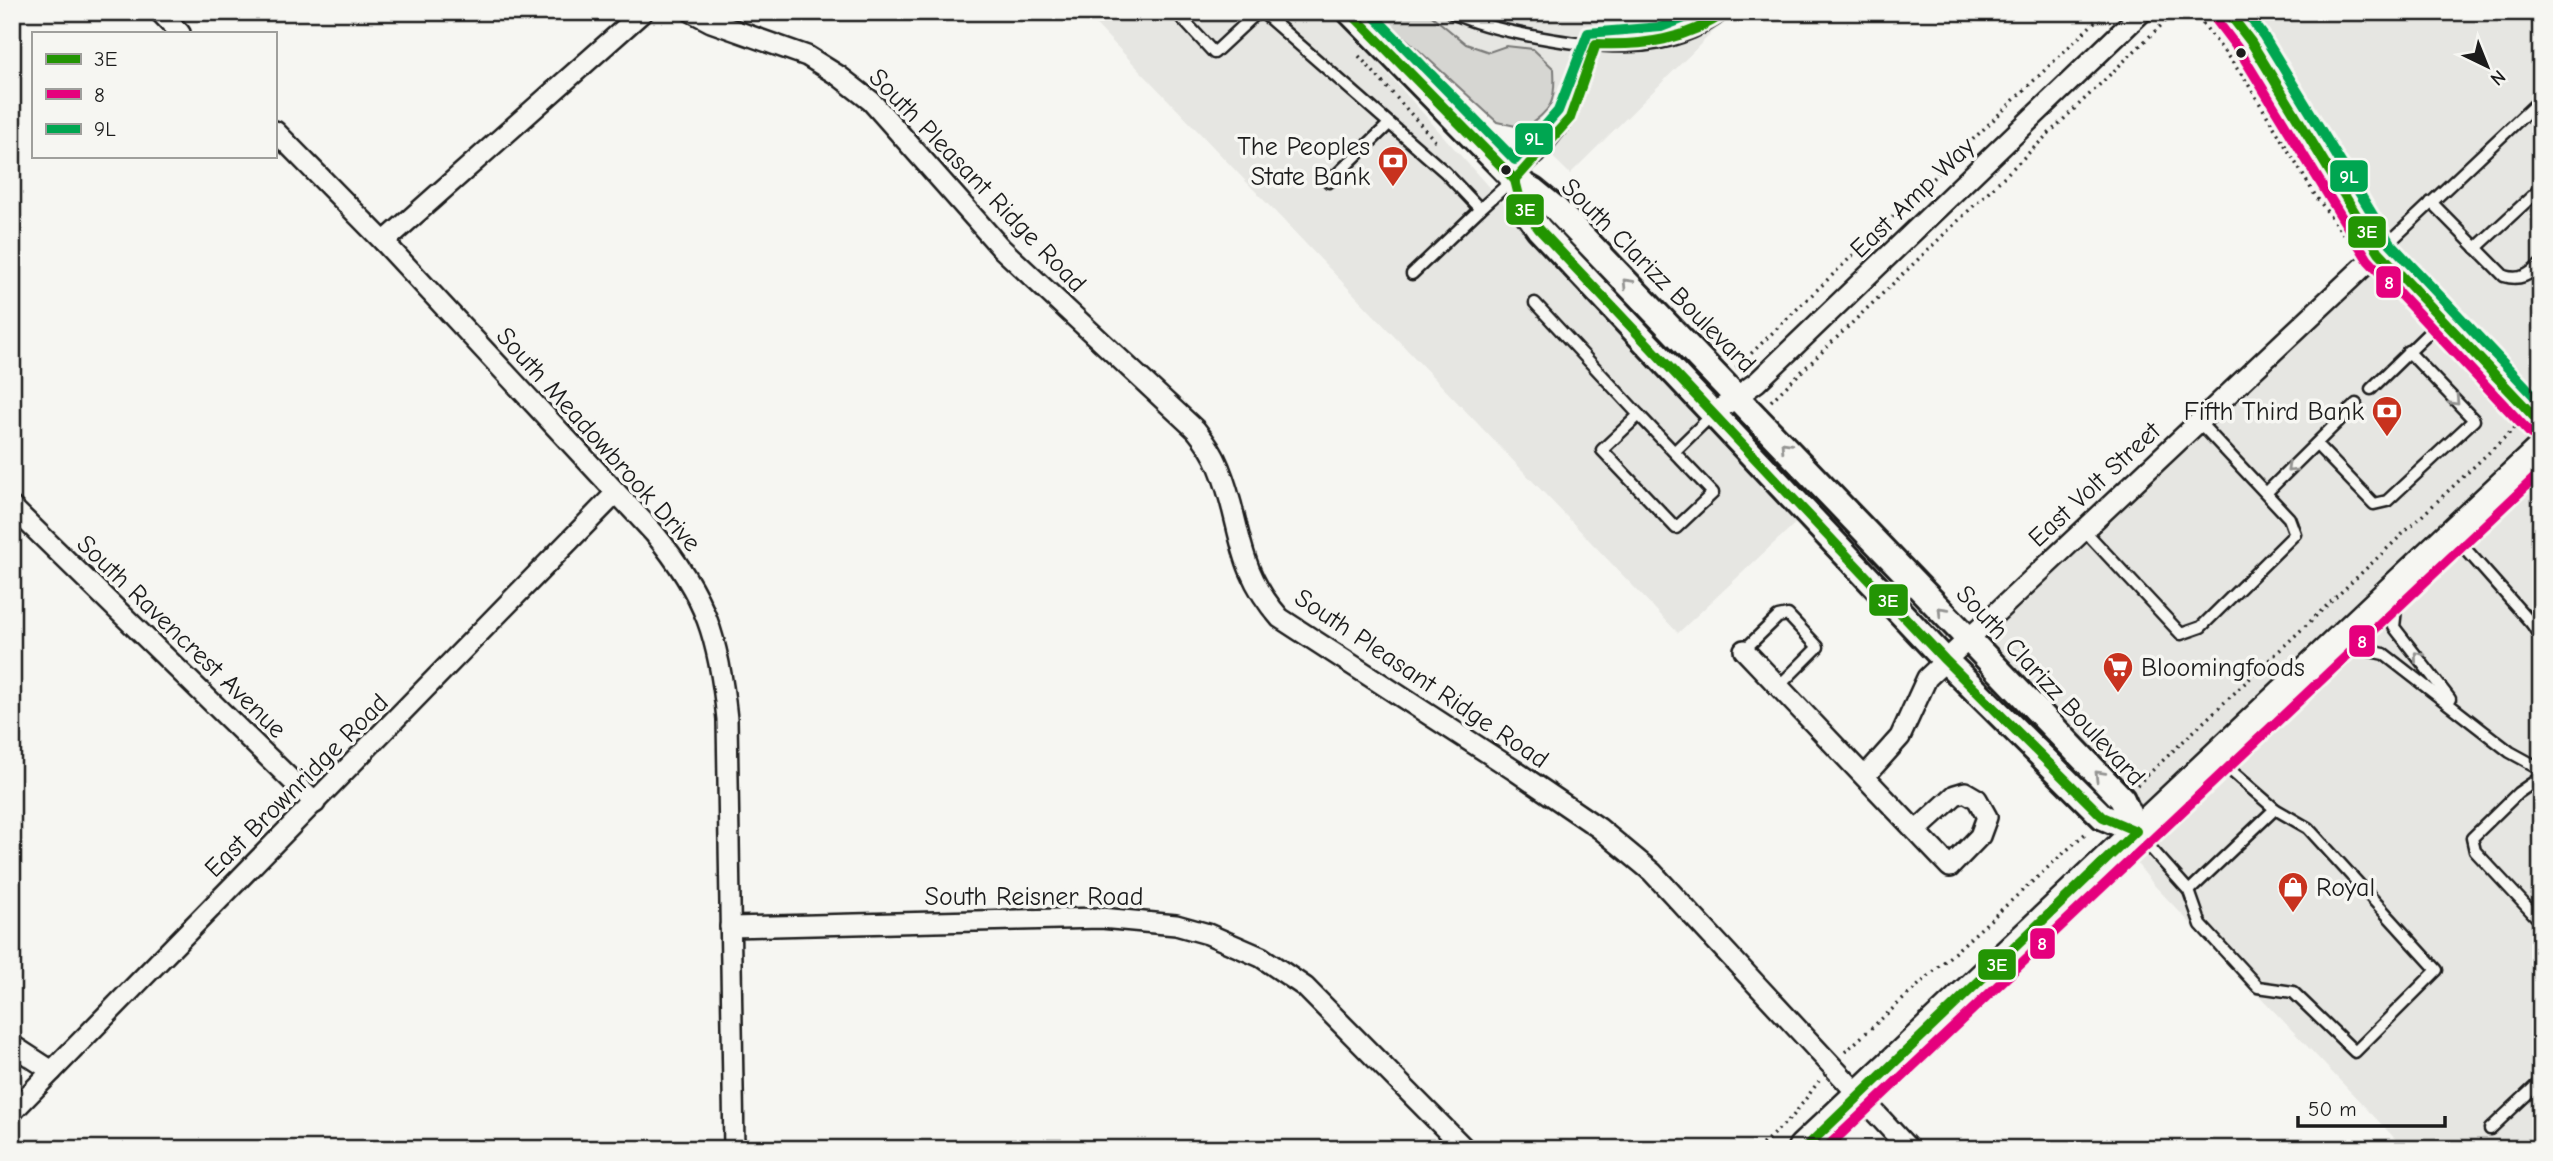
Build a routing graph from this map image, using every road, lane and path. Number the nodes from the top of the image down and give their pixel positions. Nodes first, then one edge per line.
1 (160, 12) edge
2 (643, 12) edge
3 (692, 12) edge
4 (1176, 12) edge
5 (1260, 12) edge
6 (1350, 12) edge
7 (1450, 12) edge
8 (1664, 12) edge
9 (1726, 12) edge
10 (2105, 12) edge
11 (2142, 12) edge
12 (2175, 12) edge
13 (2193, 12) edge
14 (2228, 12) edge
15 (179, 32) edge
16 (1653, 43) junction
17 (1596, 44) junction
18 (2539, 103) edge
19 (1389, 124) junction
20 (276, 132) edge
21 (1515, 180) junction
22 (1329, 182) dead end
23 (2541, 188) edge
24 (2431, 202) junction
25 (1480, 209) junction
26 (384, 243) junction
27 (2476, 248) junction
28 (2374, 257) junction
29 (2541, 264) edge
30 (1412, 274) dead end
31 (1535, 303) dead end
32 (2443, 319) junction
33 (2408, 351) junction
34 (1733, 371) dead end
35 (2371, 389) dead end
36 (1738, 397) junction
37 (2356, 404) dead end
38 (1766, 405) dead end
39 (1713, 414) junction
40 (1639, 415) junction
41 (2199, 422) junction
42 (2541, 424) edge
43 (2511, 432) dead end
44 (2316, 444) junction
45 (1674, 452) junction
46 (2541, 452) edge
47 (2267, 492) junction
48 (616, 493) junction
49 (12, 508) edge
50 (2084, 530) junction
51 (2453, 534) junction
52 (2401, 583) junction
53 (2537, 623) edge
54 (1969, 639) junction
55 (2541, 639) edge
56 (1744, 650) joint
57 (2329, 650) junction
58 (1945, 660) junction
59 (1779, 686) junction
60 (2458, 711) junction
61 (2215, 757) junction
62 (2541, 769) edge
63 (1866, 775) junction
64 (2541, 777) edge
65 (2142, 780) dead end
66 (316, 803) junction
67 (2274, 809) junction
68 (2091, 829) dead end
69 (1917, 831) dead end
70 (2136, 831) junction
71 (2189, 891) junction
72 (2541, 922) edge
73 (730, 928) junction
74 (12, 1045) edge
75 (1831, 1065) junction
76 (52, 1071) junction
77 (2541, 1081) edge
78 (1860, 1097) junction
79 (12, 1112) edge
80 (2490, 1129) dead end
81 (734, 1149) edge
82 (1465, 1149) edge
83 (1757, 1149) edge
84 (1804, 1149) edge
85 (1909, 1149) edge

1 - 15 street
2 - 26 street
3 - 75 street, South Pleasant Ridge Road
4 - 5 lane
5 - 19 lane
6 - 21 street, South Clarizz Boulevard
7 - 17 lane
8 - 16 lane
9 - 16 lane
10 - 34 path
11 - 36 street, East Amp Way
12 - 38 path
13 - 28 path
14 - 28 street
16 - 17 lane
17 - 21 lane
18 - 24 lane
19 - 22 lane
19 - 25 lane
20 - 26 street, South Meadowbrook Drive
21 - 25 lane
36 -> 21 street, South Clarizz Boulevard
21 - 39 street, South Clarizz Boulevard
23 - 27 lane
24 - 27 lane
24 - 28 lane
25 - 30 lane
26 - 48 street, South Meadowbrook Drive
27 - 29 lane
28 - 32 street
28 - 41 street, East Volt Street
31 - 40 lane
32 - 33 lane
32 - 42 street
33 - 35 lane
33 -> 44 lane
36 - 39 street, East Amp Way
54 -> 36 street, South Clarizz Boulevard
37 - 44 lane
39 - 45 lane
39 - 58 street, South Clarizz Boulevard
40 - 45 lane
40 - 45 lane
41 - 47 lane
41 - 50 street, East Volt Street
43 - 65 path
44 -> 47 lane
46 - 51 highway
47 - 50 lane
48 - 66 street, East Brownridge Road
48 - 73 street, South Meadowbrook Drive
49 - 66 street, South Ravencrest Avenue
50 - 54 street, East Volt Street
51 - 52 highway
51 - 53 lane
52 - 57 highway
60 -> 52 lane
53 - 55 lane
54 - 58 street, East Volt Street
70 -> 54 street, South Clarizz Boulevard
56 - 59 street
56 - 59 lane
57 - 60 lane
57 - 61 highway
58 - 63 street, East Volt Street
58 - 70 street, South Clarizz Boulevard
59 - 63 street
60 - 62 lane
61 - 67 lane
61 - 70 highway
63 - 69 street
64 - 72 lane
66 - 76 street, East Brownridge Road
67 - 71 lane
67 - 71 lane
68 - 75 path
70 - 71 lane
70 - 78 highway
73 - 81 street, South Meadowbrook Drive
73 - 82 street, South Reisner Road
74 - 76 street
75 - 78 street, South Pleasant Ridge Road
75 - 83 path
76 - 79 street, East Brownridge Road
77 - 80 lane
78 - 84 highway
78 - 85 street, South Pleasant Ridge Road

